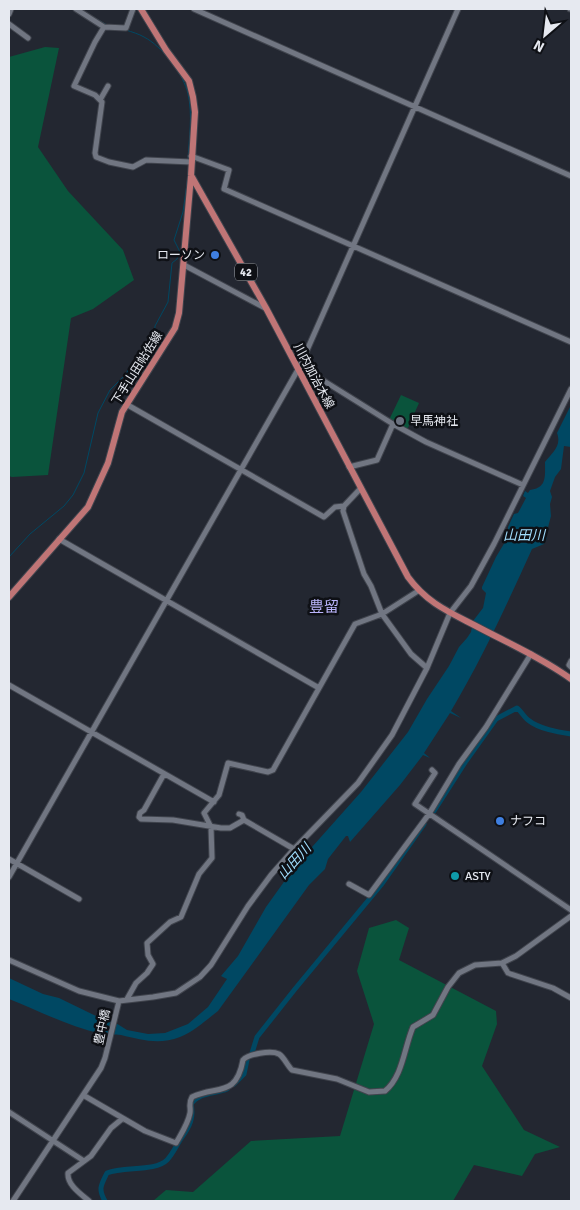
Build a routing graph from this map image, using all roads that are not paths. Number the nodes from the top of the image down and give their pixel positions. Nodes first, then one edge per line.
1 (11, 9) edge
2 (76, 9) edge
3 (133, 9) edge
4 (141, 9) edge
5 (194, 9) edge
6 (458, 9) edge
7 (9, 14) edge
8 (9, 24) edge
9 (104, 27) junction
10 (28, 38) dead end
11 (108, 86) dead end
12 (100, 100) junction
13 (415, 107) junction
14 (192, 159) junction
15 (191, 176) junction
16 (571, 176) edge
17 (354, 246) junction
18 (184, 265) junction
19 (266, 308) junction
20 (571, 342) edge
21 (298, 368) junction
22 (571, 389) edge
23 (126, 404) junction
24 (393, 424) junction
25 (349, 467) junction
26 (241, 469) junction
27 (524, 486) junction
28 (361, 488) junction
29 (344, 506) junction
30 (59, 539) junction
31 (418, 591) junction
32 (9, 597) edge
33 (166, 602) junction
34 (451, 613) junction
35 (382, 614) junction
36 (531, 654) junction
37 (571, 661) edge
38 (571, 667) edge
39 (427, 668) junction
40 (571, 680) edge
41 (9, 685) edge
42 (319, 688) junction
43 (92, 732) junction
44 (432, 770) dead end
45 (164, 774) junction
46 (214, 802) junction
47 (239, 814) dead end
48 (428, 814) junction
49 (244, 820) junction
50 (212, 827) junction
51 (294, 849) junction
52 (9, 859) edge
53 (16, 864) junction
54 (9, 877) edge
55 (349, 884) dead end
56 (79, 899) dead end
57 (571, 910) edge
58 (571, 916) edge
59 (9, 960) edge
60 (502, 963) junction
61 (571, 998) edge
62 (127, 999) junction
63 (118, 1002) junction
64 (83, 1095) junction
65 (9, 1112) edge
66 (122, 1119) junction
67 (53, 1141) junction
68 (84, 1161) junction
69 (13, 1201) edge
70 (89, 1201) edge

1 - 7 street
2 - 9 street
3 - 9 street
4 - 14 main road
5 - 13 street
6 - 13 street
8 - 10 street
9 - 12 street
11 - 12 street
12 - 14 street
13 - 16 street
13 - 17 street
14 - 15 main road
14 - 17 street
15 - 18 main road, 下手山田帖佐線
15 - 19 main road, 川内加治木線 / 42
17 - 20 street
17 - 21 street
18 - 19 street
18 - 23 main road, 下手山田帖佐線
19 - 21 main road, 川内加治木線 / 42
21 - 24 street
21 - 25 main road, 川内加治木線 / 42
21 - 26 street
22 - 27 street
23 - 26 street
23 - 30 main road, 下手山田帖佐線
24 - 25 street
24 - 27 street
25 - 28 main road, 川内加治木線 / 42
26 - 29 street
26 - 33 street
27 - 34 street
28 - 29 street
28 - 31 main road, 川内加治木線 / 42
29 - 35 street
30 - 32 main road, 下手山田帖佐線
30 - 33 street
31 - 34 main road, 川内加治木線 / 42
31 - 35 street
33 - 42 street
33 - 43 street
34 - 36 main road, 川内加治木線 / 42
34 - 39 street
35 - 39 street
35 - 42 street
36 - 40 main road, 川内加治木線 / 42
36 - 48 street
37 - 38 street
39 - 51 street
41 - 43 street
42 - 46 street
43 - 45 street
43 - 53 street
44 - 48 street
45 - 46 street
45 - 50 street
46 - 50 street
47 - 49 street
48 - 55 street
48 - 57 street
49 - 50 street
49 - 51 street
50 - 62 street
51 - 62 street
52 - 53 street
53 - 54 street
53 - 56 street
58 - 60 street
59 - 63 street
60 - 61 street
60 - 66 street
62 - 63 street
63 - 64 street, 豊中橋
64 - 66 street
64 - 67 street, 豊中橋
65 - 67 street
66 - 68 street
67 - 68 street
67 - 69 street, 豊中橋
68 - 70 street

